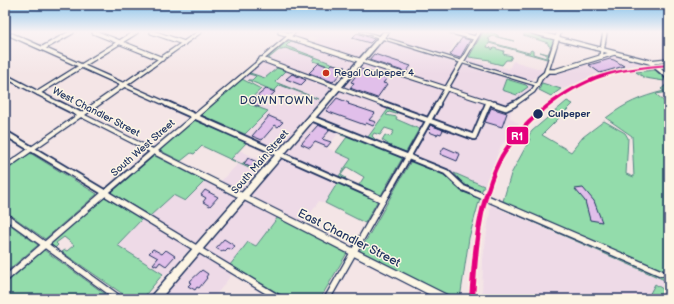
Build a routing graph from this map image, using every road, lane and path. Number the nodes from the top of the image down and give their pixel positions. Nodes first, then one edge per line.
1 (38, 46) edge
2 (45, 46) edge
3 (113, 46) edge
4 (130, 46) edge
5 (180, 46) edge
6 (277, 46) edge
7 (321, 46) edge
8 (373, 46) edge
9 (415, 46) edge
10 (471, 46) edge
11 (555, 46) edge
12 (590, 46) edge
13 (42, 48) junction
14 (602, 49) junction
15 (616, 53) junction
16 (602, 57) junction
17 (162, 59) junction
18 (261, 59) junction
19 (669, 60) edge
20 (360, 61) junction
21 (461, 62) junction
22 (650, 62) junction
23 (82, 66) junction
24 (547, 71) junction
25 (662, 72) junction
26 (669, 72) edge
27 (5, 76) edge
28 (669, 78) edge
29 (537, 84) junction
30 (125, 85) junction
31 (338, 87) junction
32 (446, 89) junction
33 (38, 93) junction
34 (489, 102) junction
35 (82, 115) junction
36 (195, 116) junction
37 (311, 118) junction
38 (428, 121) junction
39 (5, 133) edge
40 (32, 149) junction
41 (154, 151) junction
42 (280, 153) junction
43 (408, 157) junction
44 (5, 168) edge
45 (105, 193) junction
46 (243, 196) junction
47 (383, 200) junction
48 (5, 216) edge
49 (45, 245) junction
50 (197, 249) junction
51 (354, 252) junction
52 (661, 273) dead end
53 (5, 279) edge
54 (120, 299) edge
55 (154, 299) edge
56 (280, 299) edge
57 (327, 299) edge
58 (446, 299) edge

1 - 13 street
2 - 13 street
3 - 23 street
4 - 17 street
5 - 17 street
6 - 18 street, South West Street
7 - 20 street
8 - 20 main road, South Main Street
9 - 21 street
10 - 21 street
11 - 24 street
12 - 14 street
13 - 23 street
14 - 15 street
14 - 16 street
15 - 16 street
15 - 22 street
16 - 24 street
17 - 30 street
18 - 31 street
18 - 36 street, South West Street
19 - 22 street
20 - 31 main road, South Main Street
20 - 32 street
21 - 29 street
21 - 32 street
22 - 25 street
23 - 30 street
23 - 33 street
24 - 29 street
25 - 26 street
25 - 28 street
27 - 33 street, West Chandler Street
29 - 34 street
30 - 35 street
30 - 36 street
31 - 37 main road, South Main Street
31 - 38 street
32 - 34 street
32 - 38 street
33 - 35 street, West Chandler Street
34 - 38 street
35 - 40 street
35 - 41 street, West Chandler Street
36 - 41 street, South West Street
36 - 42 street
37 - 42 main road, South Main Street
37 - 43 street
38 - 43 street
39 - 40 street
40 - 44 street
40 - 45 street
41 - 45 street, South West Street
41 - 46 street, West Chandler Street
42 - 46 main road, South Main Street
42 - 47 street
43 - 47 street
43 - 52 street
45 - 49 street, South West Street
45 - 50 street
46 - 50 main road, South Main Street
46 - 51 street, East Chandler Street
47 - 51 street
48 - 49 street
49 - 53 street, South West Street
49 - 54 street
50 - 55 main road, South Main Street
50 - 56 street
51 - 57 street
51 - 58 street, East Chandler Street

